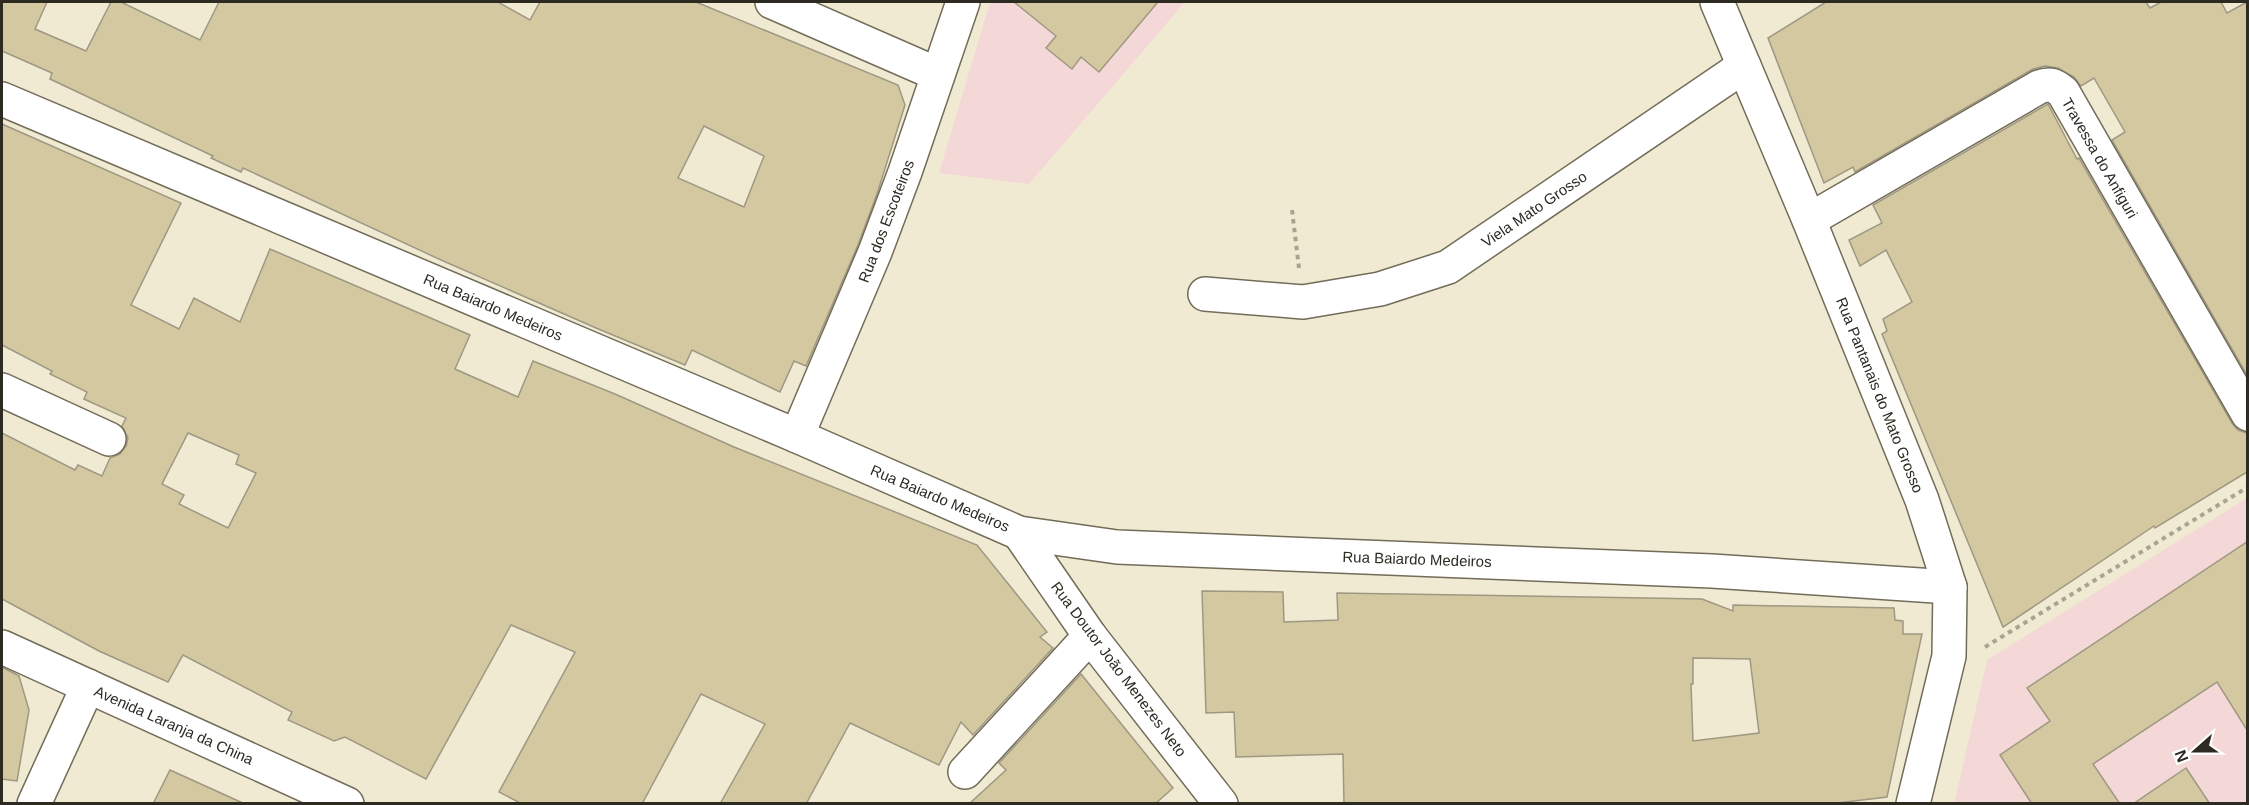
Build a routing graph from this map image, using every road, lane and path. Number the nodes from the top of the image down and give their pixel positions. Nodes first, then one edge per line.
1 (772, 2) edge
2 (963, 2) edge
3 (1718, 2) edge
4 (1744, 66) junction
5 (937, 74) junction
6 (2, 99) edge
7 (1292, 210) dead end
8 (1809, 220) junction
9 (1204, 294) dead end
10 (1303, 302) junction
11 (2, 390) edge
12 (2247, 414) edge
13 (797, 436) junction
14 (109, 439) dead end
15 (2247, 487) edge
16 (1019, 533) junction
17 (1950, 587) junction
18 (1090, 636) junction
19 (2, 647) edge
20 (1945, 670) junction
21 (88, 686) junction
22 (965, 772) dead end
23 (34, 804) edge
24 (347, 804) edge
25 (1221, 804) edge
26 (1913, 804) edge

1 - 5 street
2 - 5 street, Rua dos Escoteiros
3 - 4 street, Rua Pantanais do Mato Grosso
4 - 8 street, Rua Pantanais do Mato Grosso
4 - 10 street, Viela Mato Grosso
5 - 13 street, Rua dos Escoteiros
6 - 13 street, Rua Baiardo Medeiros
7 - 10 path
8 - 12 street, Travessa do Anfiguri
8 - 17 street, Rua Pantanais do Mato Grosso
9 - 10 street, Viela Mato Grosso
11 - 14 street
13 - 16 street, Rua Baiardo Medeiros
15 - 20 path
16 - 17 street, Rua Baiardo Medeiros
16 - 18 street, Rua Doutor João Menezes Neto
17 - 20 street, Rua Pantanais do Mato Grosso
18 - 22 street
18 - 25 street, Rua Doutor João Menezes Neto
19 - 21 street, Avenida Laranja da China
20 - 26 street, Rua Pantanais do Mato Grosso
21 - 23 street
21 - 24 street, Avenida Laranja da China

